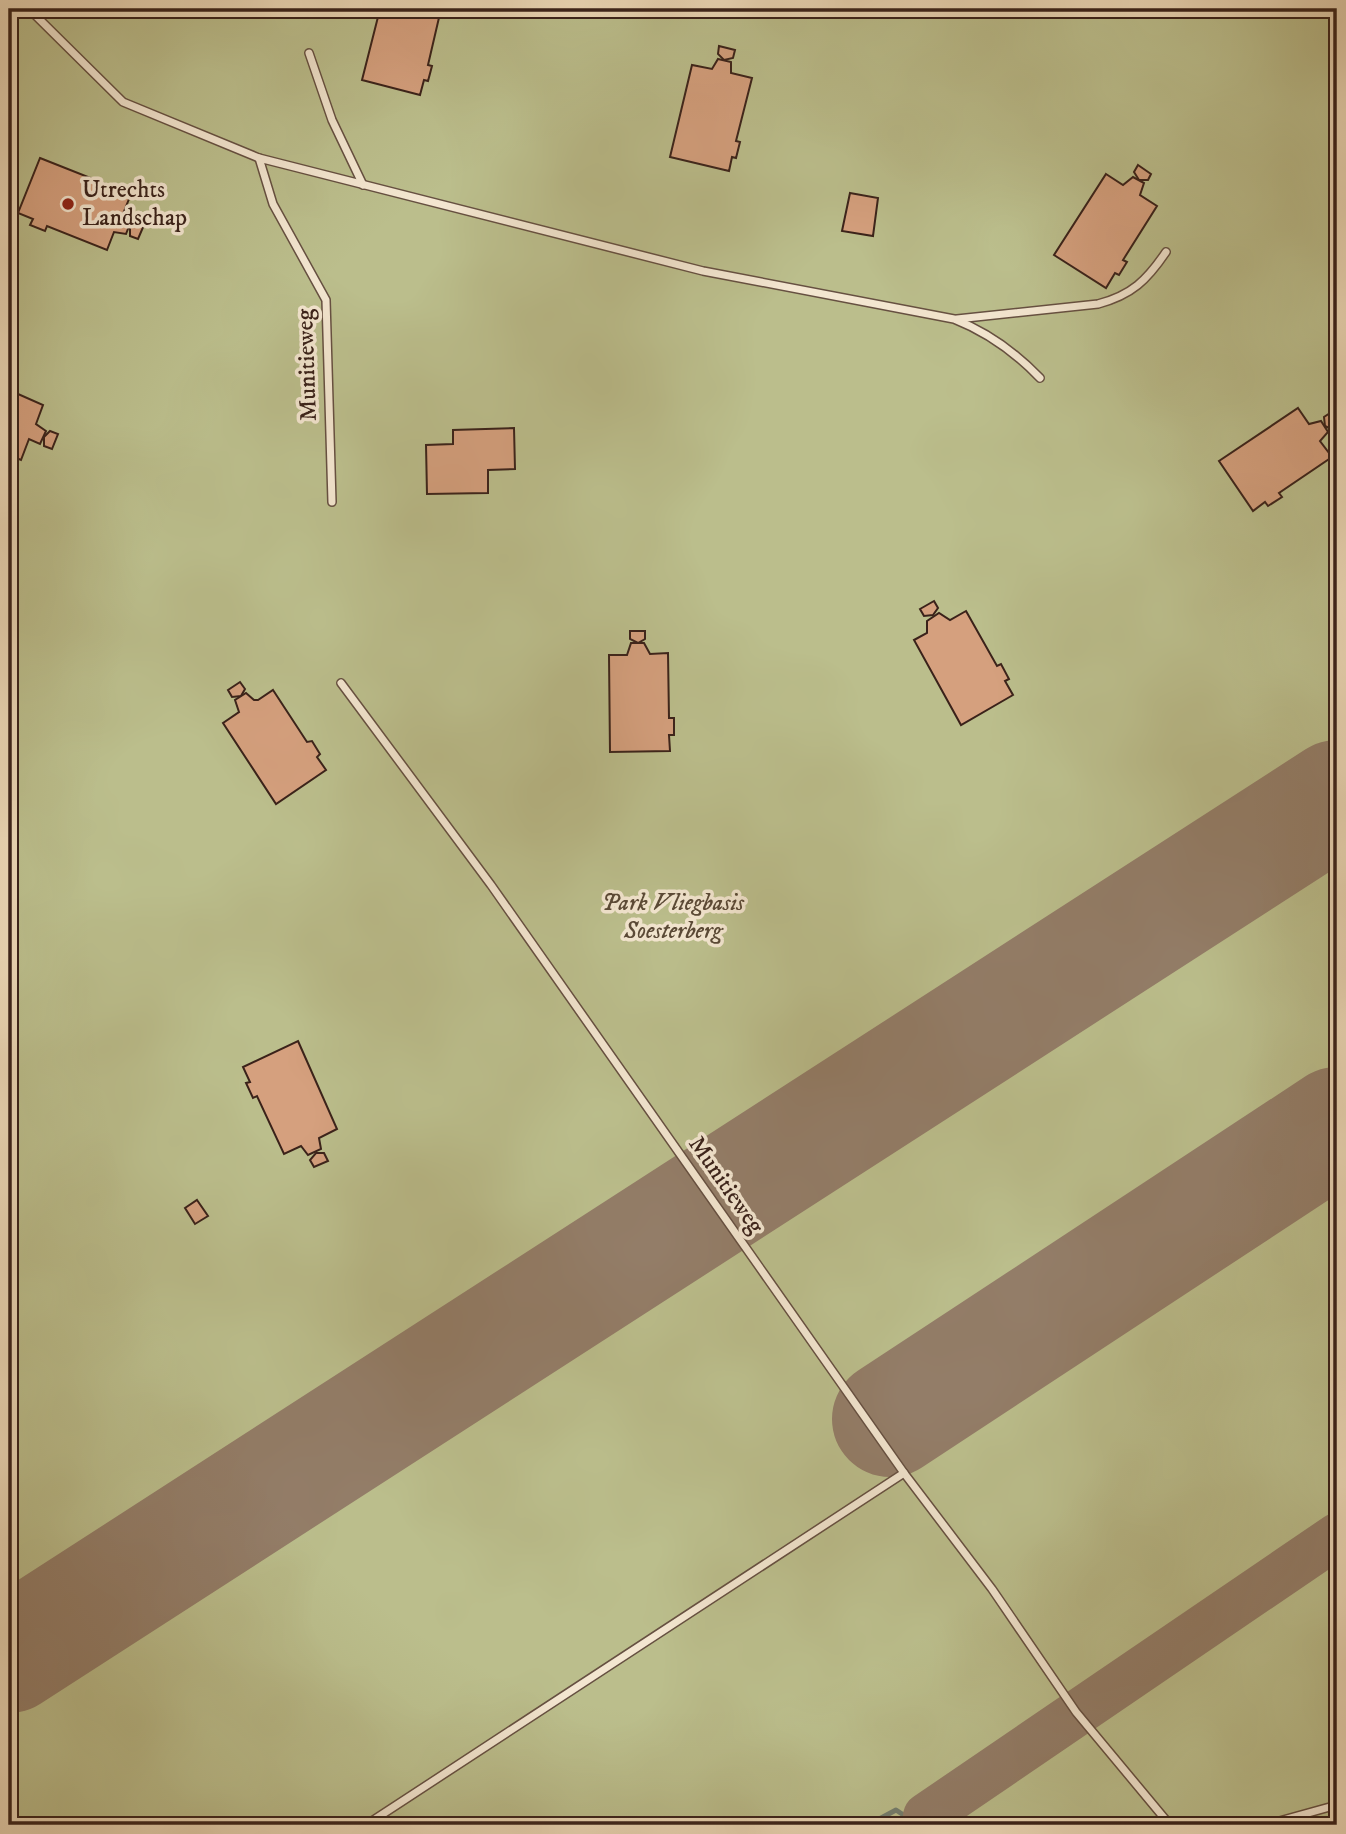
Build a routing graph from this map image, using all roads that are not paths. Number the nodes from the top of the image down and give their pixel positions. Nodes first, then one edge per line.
1 (29, 9) edge
2 (309, 53) dead end
3 (259, 158) junction
4 (363, 185) junction
5 (1166, 252) dead end
6 (954, 319) junction
7 (1040, 378) dead end
8 (332, 502) dead end
9 (341, 683) dead end
10 (904, 1473) junction
11 (1337, 1805) edge
12 (366, 1825) edge
13 (1170, 1825) edge
14 (1265, 1825) edge

1 - 3 lane
2 - 4 lane
3 - 4 lane
3 - 8 lane, Munitieweg
4 - 6 lane
5 - 6 lane
6 - 7 lane
9 - 10 lane, Munitieweg
10 - 12 lane
10 - 13 lane, Munitieweg
11 - 14 lane

